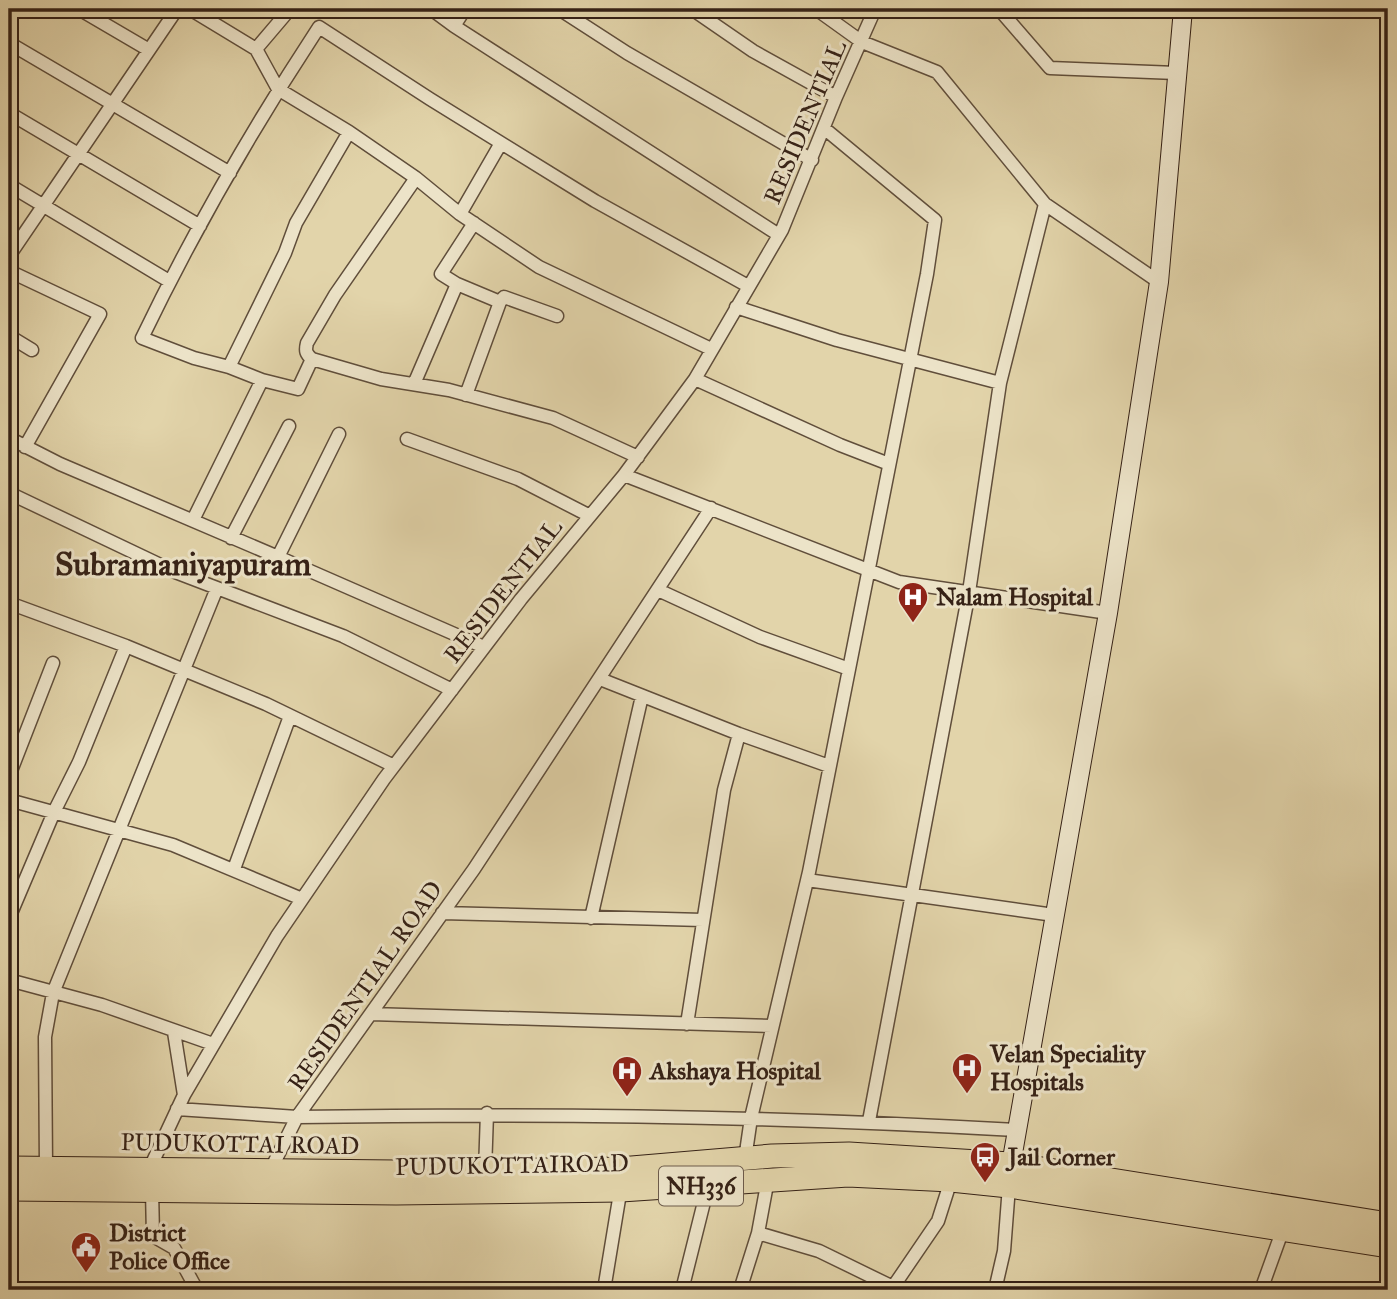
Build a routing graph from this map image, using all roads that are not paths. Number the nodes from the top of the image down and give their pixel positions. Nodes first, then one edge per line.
1 (79, 9) edge
2 (177, 9) edge
3 (190, 9) edge
4 (290, 9) edge
5 (431, 9) edge
6 (465, 9) edge
7 (559, 9) edge
8 (692, 9) edge
9 (816, 9) edge
10 (876, 9) edge
11 (999, 9) edge
12 (1183, 9) edge
13 (454, 26) junction
14 (862, 42) junction
15 (9, 43) edge
16 (256, 49) junction
17 (149, 50) junction
18 (1175, 74) junction
19 (278, 89) junction
20 (836, 97) junction
21 (112, 104) junction
22 (9, 113) edge
23 (825, 129) junction
24 (349, 132) junction
25 (501, 143) junction
26 (77, 155) junction
27 (812, 160) junction
28 (230, 173) junction
29 (416, 178) junction
30 (9, 185) edge
31 (1045, 204) junction
32 (42, 206) junction
33 (460, 214) junction
34 (474, 223) junction
35 (200, 226) junction
36 (779, 235) junction
37 (9, 254) edge
38 (9, 271) edge
39 (169, 281) junction
40 (1159, 282) junction
41 (457, 284) junction
42 (748, 286) junction
43 (500, 302) junction
44 (736, 307) junction
45 (557, 316) dead end
46 (9, 336) edge
47 (711, 349) junction
48 (32, 350) dead end
49 (312, 359) junction
50 (910, 359) junction
51 (229, 367) junction
52 (695, 379) junction
53 (262, 380) junction
54 (1000, 383) junction
55 (414, 384) junction
56 (466, 395) junction
57 (289, 426) dead end
58 (339, 434) dead end
59 (9, 438) edge
60 (407, 439) dead end
61 (25, 447) junction
62 (638, 457) junction
63 (889, 464) junction
64 (624, 475) junction
65 (9, 493) edge
66 (711, 508) junction
67 (590, 516) junction
68 (193, 520) junction
69 (232, 538) junction
70 (278, 557) junction
71 (869, 569) junction
72 (217, 588) junction
73 (658, 590) junction
74 (969, 592) junction
75 (9, 603) edge
76 (1108, 613) junction
77 (126, 646) junction
78 (484, 647) junction
79 (53, 663) dead end
80 (849, 669) junction
81 (183, 670) junction
82 (600, 679) junction
83 (452, 690) junction
84 (642, 696) junction
85 (290, 716) junction
86 (739, 734) junction
87 (394, 766) junction
88 (829, 766) junction
89 (9, 776) edge
90 (9, 800) edge
91 (54, 812) junction
92 (119, 830) junction
93 (234, 869) junction
94 (807, 880) junction
95 (912, 895) junction
96 (302, 899) junction
97 (442, 914) junction
98 (1054, 915) junction
99 (9, 918) edge
100 (591, 918) junction
101 (703, 920) junction
102 (9, 980) edge
103 (53, 993) junction
104 (371, 1014) junction
105 (687, 1024) junction
106 (772, 1026) junction
107 (174, 1032) junction
108 (213, 1044) junction
109 (184, 1095) junction
110 (177, 1109) junction
111 (488, 1113) junction
112 (298, 1117) junction
113 (751, 1118) junction
114 (869, 1121) junction
115 (1016, 1130) junction
116 (745, 1158) junction
117 (9, 1168) edge
118 (46, 1168) junction
119 (271, 1169) junction
120 (485, 1171) junction
121 (1009, 1175) junction
122 (768, 1179) junction
123 (620, 1180) junction
124 (951, 1180) junction
125 (148, 1183) junction
126 (708, 1186) junction
127 (9, 1189) edge
128 (1283, 1228) junction
129 (1371, 1228) edge
130 (758, 1234) junction
131 (1388, 1246) edge
132 (896, 1289) edge
133 (197, 1290) edge
134 (604, 1290) edge
135 (682, 1290) edge
136 (740, 1290) edge
137 (995, 1290) edge
138 (1261, 1290) edge

1 - 17 street
2 - 17 street
3 - 16 street
4 - 16 street
5 - 13 street
6 - 13 street
7 - 27 street
8 - 20 street
9 - 14 street
10 - 14 street, RESIDENTIAL
11 - 18 street
12 - 18 main road
13 - 36 street
14 - 20 street, RESIDENTIAL
14 - 31 street
15 - 21 street
16 - 19 street
17 - 21 street
18 - 40 main road
19 - 24 street
19 - 25 street
19 - 28 street
20 - 23 street, RESIDENTIAL
21 - 26 street
21 - 28 street
22 - 26 street
23 - 27 street, RESIDENTIAL
23 - 50 street
24 - 29 street
24 - 51 street
25 - 33 street
25 - 42 street
26 - 32 street
26 - 35 street
27 - 36 street, RESIDENTIAL
28 - 35 street
29 - 33 street
29 - 49 street
30 - 32 street
31 - 40 street
31 - 54 street
32 - 37 street
32 - 39 street
33 - 34 street
34 - 41 street
34 - 47 street
35 - 39 street
36 - 42 street, RESIDENTIAL
38 - 61 street
39 - 51 street
40 - 76 main road
41 - 43 street
41 - 55 street
42 - 44 street, RESIDENTIAL
43 - 45 street
43 - 56 street
44 - 47 street, RESIDENTIAL
44 - 50 street
46 - 48 street
47 - 52 street, RESIDENTIAL
49 - 53 street
49 - 55 street
50 - 54 street
50 - 63 street
51 - 53 street
52 - 62 street, RESIDENTIAL
52 - 63 street
53 - 68 street
54 - 74 street
55 - 56 street
56 - 62 street
57 - 69 street
58 - 70 street
59 - 61 street
60 - 67 street
61 - 68 street
62 - 64 street, RESIDENTIAL
63 - 71 street
64 - 66 street
64 - 67 street, RESIDENTIAL
65 - 72 street
66 - 71 street
66 - 73 street, RESIDENTIAL ROAD
67 - 78 street, RESIDENTIAL
68 - 69 street
69 - 70 street
70 - 78 street
71 - 74 street
71 - 80 street
72 - 81 street
72 - 83 street
73 - 80 street
73 - 82 street, RESIDENTIAL ROAD
74 - 76 street
74 - 95 street
75 - 77 street
76 - 98 main road
77 - 81 street
77 - 91 street
78 - 83 street, RESIDENTIAL
79 - 89 street
80 - 88 street
81 - 85 street
81 - 92 street
82 - 84 street
82 - 97 street, RESIDENTIAL ROAD
83 - 87 street, RESIDENTIAL
84 - 86 street
84 - 100 street
85 - 87 street
85 - 93 street
86 - 88 street
86 - 101 street
87 - 96 street, RESIDENTIAL
88 - 94 street
90 - 91 street
91 - 92 street
91 - 99 street
92 - 93 street
92 - 103 street
93 - 96 street
94 - 95 street
94 - 106 street
95 - 98 street
95 - 114 street
96 - 108 street, RESIDENTIAL
97 - 100 street
97 - 104 street, RESIDENTIAL ROAD
98 - 115 main road
100 - 101 street
101 - 105 street
102 - 103 street
103 - 107 street
103 - 118 street
104 - 105 street
104 - 112 street, RESIDENTIAL ROAD
105 - 106 street
106 - 113 street
107 - 108 street
107 - 109 street
108 - 109 street, RESIDENTIAL
109 - 110 street, RESIDENTIAL
110 - 112 street
110 - 125 street, RESIDENTIAL
111 - 112 street, RESIDENTIAL ROAD
111 - 113 street, RESIDENTIAL ROAD
111 - 120 street
112 - 119 street
113 - 114 street, RESIDENTIAL ROAD
113 - 116 street
114 - 115 street, RESIDENTIAL ROAD
115 - 121 main road
116 - 121 highway, PUDUKOTTAI ROAD / NH336
116 - 123 highway, PUDUKOTTAI ROAD / NH336
117 - 118 highway, PUDUKOTTAI ROAD / NH336
118 - 125 highway, PUDUKOTTAI ROAD / NH336
119 - 120 highway, PUDUKOTTAI ROAD / NH336
119 - 125 highway, PUDUKOTTAI ROAD / NH336
120 - 123 highway, PUDUKOTTAI ROAD / NH336
121 - 124 highway, PUDUKOTTAIROAD / NH336
121 - 128 highway, PUDUKOTTAIROAD / NH336
121 - 129 highway, PUDUKOTTAI ROAD / NH336
121 - 137 street
122 - 124 highway, PUDUKOTTAIROAD / NH336
122 - 126 highway, PUDUKOTTAIROAD / NH336
122 - 130 street
123 - 125 highway, PUDUKOTTAIROAD / NH336
123 - 126 highway, PUDUKOTTAIROAD / NH336
123 - 134 street
124 - 132 street
125 - 127 highway, PUDUKOTTAIROAD / NH336
125 - 133 street
126 - 135 street
128 - 129 highway, PUDUKOTTAIROAD / NH336
128 - 138 street
129 - 131 highway, PUDUKOTTAIROAD / NH336
130 - 132 street
130 - 136 street

